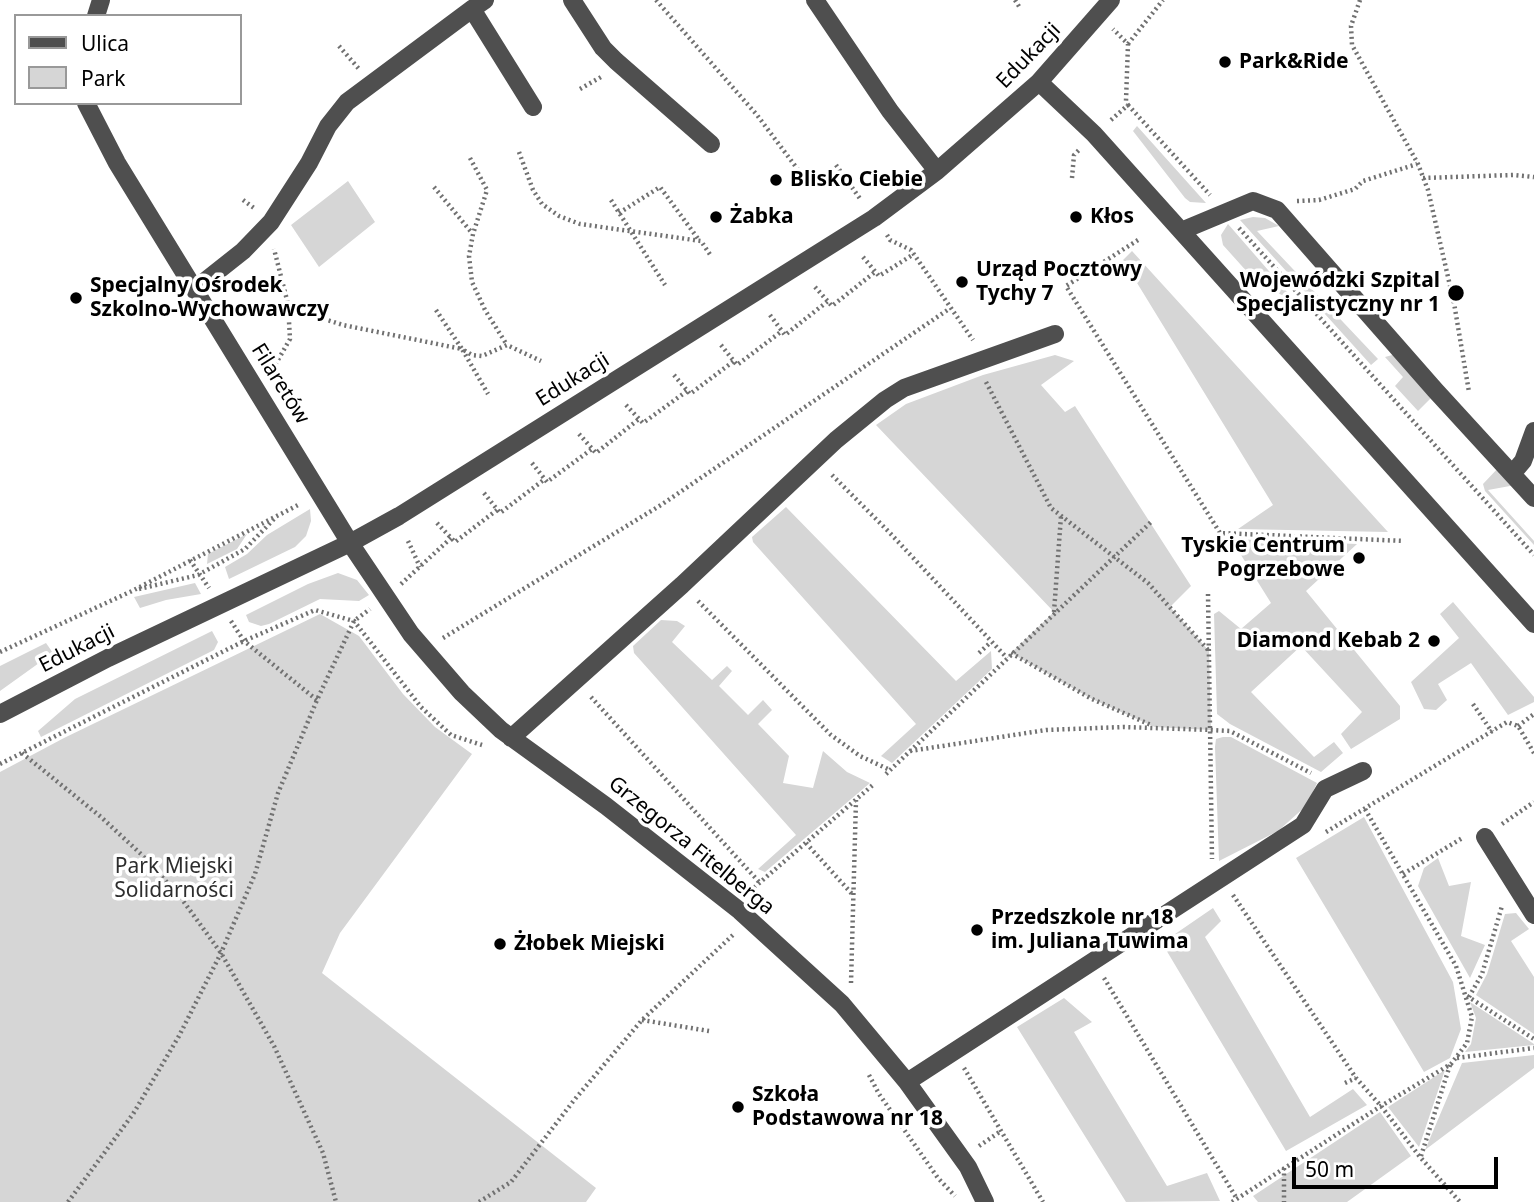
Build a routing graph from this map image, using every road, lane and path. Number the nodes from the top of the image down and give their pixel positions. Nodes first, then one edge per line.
1 (572, 0) edge
2 (656, 0) edge
3 (815, 0) edge
4 (1015, 0) edge
5 (1111, 0) edge
6 (1163, 0) edge
7 (1360, 0) edge
8 (478, 5) edge
9 (1020, 8) dead end
10 (1098, 15) junction
11 (1128, 44) junction
12 (339, 46) dead end
13 (601, 77) dead end
14 (372, 82) junction
15 (1040, 82) junction
16 (580, 89) dead end
17 (87, 105) edge
18 (1128, 105) junction
19 (533, 107) dead end
20 (1094, 134) junction
21 (711, 144) dead end
22 (519, 152) dead end
23 (470, 158) dead end
24 (1418, 164) junction
25 (937, 172) junction
26 (1534, 177) edge
27 (1072, 178) dead end
28 (1423, 178) junction
29 (434, 187) dead end
30 (811, 187) dead end
31 (611, 200) dead end
32 (1265, 205) junction
33 (1224, 212) junction
34 (619, 213) junction
35 (268, 225) junction
36 (630, 230) junction
37 (1181, 231) junction
38 (472, 234) junction
39 (890, 240) dead end
40 (1138, 240) dead end
41 (701, 241) junction
42 (914, 254) junction
43 (711, 256) dead end
44 (863, 257) dead end
45 (875, 272) junction
46 (665, 285) dead end
47 (815, 287) dead end
48 (195, 289) junction
49 (828, 301) junction
50 (288, 304) junction
51 (950, 309) junction
52 (436, 310) dead end
53 (770, 315) dead end
54 (782, 331) junction
55 (1055, 334) dead end
56 (508, 345) junction
57 (722, 345) dead end
58 (462, 349) junction
59 (541, 361) dead end
60 (734, 361) junction
61 (979, 362) junction
62 (674, 375) dead end
63 (268, 378) dead end
64 (687, 391) junction
65 (488, 394) dead end
66 (626, 405) dead end
67 (639, 419) junction
68 (1466, 424) junction
69 (1534, 431) edge
70 (579, 434) dead end
71 (592, 449) junction
72 (815, 460) junction
73 (532, 463) dead end
74 (1512, 474) junction
75 (545, 479) junction
76 (484, 493) dead end
77 (1534, 498) edge
78 (497, 510) junction
79 (1060, 515) junction
80 (1151, 522) dead end
81 (437, 523) dead end
82 (451, 538) junction
83 (408, 541) dead end
84 (1404, 541) dead end
85 (350, 543) junction
86 (1534, 555) edge
87 (1115, 556) junction
88 (190, 561) junction
89 (420, 567) junction
90 (198, 575) junction
91 (682, 585) junction
92 (132, 591) junction
93 (1208, 594) dead end
94 (385, 598) junction
95 (1054, 612) junction
96 (354, 621) junction
97 (1534, 624) edge
98 (244, 641) junction
99 (436, 642) dead end
100 (991, 642) junction
101 (1209, 651) junction
102 (0, 652) edge
103 (979, 653) dead end
104 (1012, 653) junction
105 (1007, 658) junction
106 (576, 680) junction
107 (317, 700) junction
108 (1473, 704) dead end
109 (0, 714) edge
110 (1534, 714) edge
111 (1518, 726) junction
112 (1155, 727) junction
113 (1211, 730) junction
114 (1492, 732) junction
115 (511, 738) junction
116 (488, 747) dead end
117 (911, 751) junction
118 (22, 753) junction
119 (1534, 753) edge
120 (0, 764) edge
121 (1363, 771) dead end
122 (1320, 778) dead end
123 (874, 784) dead end
124 (856, 800) junction
125 (1534, 802) edge
126 (1500, 824) dead end
127 (1485, 837) dead end
128 (806, 843) junction
129 (1509, 876) junction
130 (760, 883) junction
131 (1225, 885) junction
132 (749, 892) dead end
133 (853, 896) junction
134 (1534, 915) edge
135 (724, 926) dead end
136 (735, 933) junction
137 (743, 941) dead end
138 (221, 953) junction
139 (1097, 967) dead end
140 (851, 991) dead end
141 (1467, 996) junction
142 (642, 1020) junction
143 (709, 1031) dead end
144 (1534, 1039) edge
145 (1534, 1048) edge
146 (1456, 1057) junction
147 (1451, 1064) junction
148 (962, 1066) dead end
149 (868, 1072) dead end
150 (1356, 1078) junction
151 (907, 1082) junction
152 (1345, 1083) dead end
153 (1381, 1106) junction
154 (1001, 1131) junction
155 (972, 1150) dead end
156 (1420, 1157) junction
157 (1284, 1168) junction
158 (1244, 1195) junction
159 (1235, 1201) edge
160 (68, 1202) edge
161 (336, 1202) edge
162 (479, 1202) edge
163 (960, 1202) edge
164 (985, 1202) edge
165 (1043, 1202) edge
166 (1250, 1202) edge
167 (1284, 1202) edge
168 (1460, 1202) edge

1 - 21 street
2 - 30 path
3 - 25 street
4 - 9 path
5 - 10 street, Edukacji
6 - 11 path
7 - 24 path
8 - 14 street
8 - 19 street
10 - 11 path
10 - 15 street, Edukacji
11 - 18 path
12 - 14 path
13 - 16 path
14 - 35 street
15 - 20 street
15 - 25 street, Edukacji
17 - 48 street, Filaretów
18 - 20 path
18 - 33 path
20 - 27 path
20 - 37 street
22 - 36 path
23 - 38 path
24 - 28 path
24 - 32 path
25 - 85 street, Edukacji
26 - 28 path
28 - 68 path
29 - 38 path
31 - 34 path
32 - 33 street
32 - 68 street
33 - 37 street
33 - 86 path
34 - 36 path
34 - 41 path
35 - 48 street
35 - 50 path
36 - 41 path
36 - 46 path
37 - 97 street
38 - 56 path
39 - 42 path
40 - 84 path
41 - 43 path
42 - 45 path
42 - 51 path
44 - 45 path
45 - 49 path
47 - 49 path
48 - 85 street, Filaretów
49 - 54 path
50 - 58 path
50 - 63 path
51 - 61 path
51 - 99 path
52 - 58 path
53 - 54 path
54 - 60 path
55 - 61 street
56 - 58 path
56 - 59 path
57 - 60 path
58 - 65 path
60 - 64 path
61 - 72 street
61 - 79 path
62 - 64 path
64 - 67 path
66 - 67 path
67 - 71 path
68 - 74 street
69 - 74 street
70 - 71 path
71 - 75 path
72 - 91 street
72 - 100 path
73 - 75 path
74 - 77 street
75 - 78 path
76 - 78 path
78 - 82 path
79 - 87 path
79 - 95 path
80 - 87 path
81 - 82 path
82 - 89 path
83 - 89 path
85 - 94 street, Grzegorza Fitelberga
85 - 109 street, Edukacji
87 - 95 path
87 - 101 path
88 - 90 path
88 - 90 path
88 - 92 path
89 - 94 path
90 - 92 path
91 - 106 street
91 - 117 path
92 - 102 path
93 - 101 path
94 - 96 path
94 - 115 street, Grzegorza Fitelberga
95 - 104 path
96 - 98 path
96 - 107 path
96 - 116 path
98 - 107 path
98 - 118 path
100 - 103 path
100 - 105 path
101 - 113 path
104 - 105 path
104 - 112 path
105 - 117 path
106 - 115 street
106 - 130 path
107 - 138 path
108 - 114 path
110 - 111 path
111 - 114 path
111 - 119 path
112 - 113 path
112 - 117 path
113 - 122 path
113 - 131 path
114 - 141 path
115 - 151 street, Grzegorza Fitelberga
118 - 120 path
118 - 138 path
121 - 131 street
123 - 124 path
124 - 128 path
124 - 133 path
125 - 126 path
127 - 129 street
128 - 130 path
128 - 133 path
129 - 134 street
129 - 141 path
130 - 132 path
131 - 150 path
131 - 151 street
133 - 140 path
135 - 136 path
136 - 137 path
136 - 142 path
138 - 160 path
138 - 161 path
139 - 159 path
141 - 144 path
141 - 146 path
142 - 143 path
142 - 162 path
145 - 146 path
146 - 147 path
147 - 153 path
147 - 156 path
148 - 154 path
149 - 163 path
150 - 152 path
150 - 153 path
151 - 164 street, Grzegorza Fitelberga
153 - 156 path
153 - 157 path
154 - 155 path
154 - 165 path
156 - 168 path
157 - 158 path
157 - 167 path
158 - 159 path
158 - 166 path

